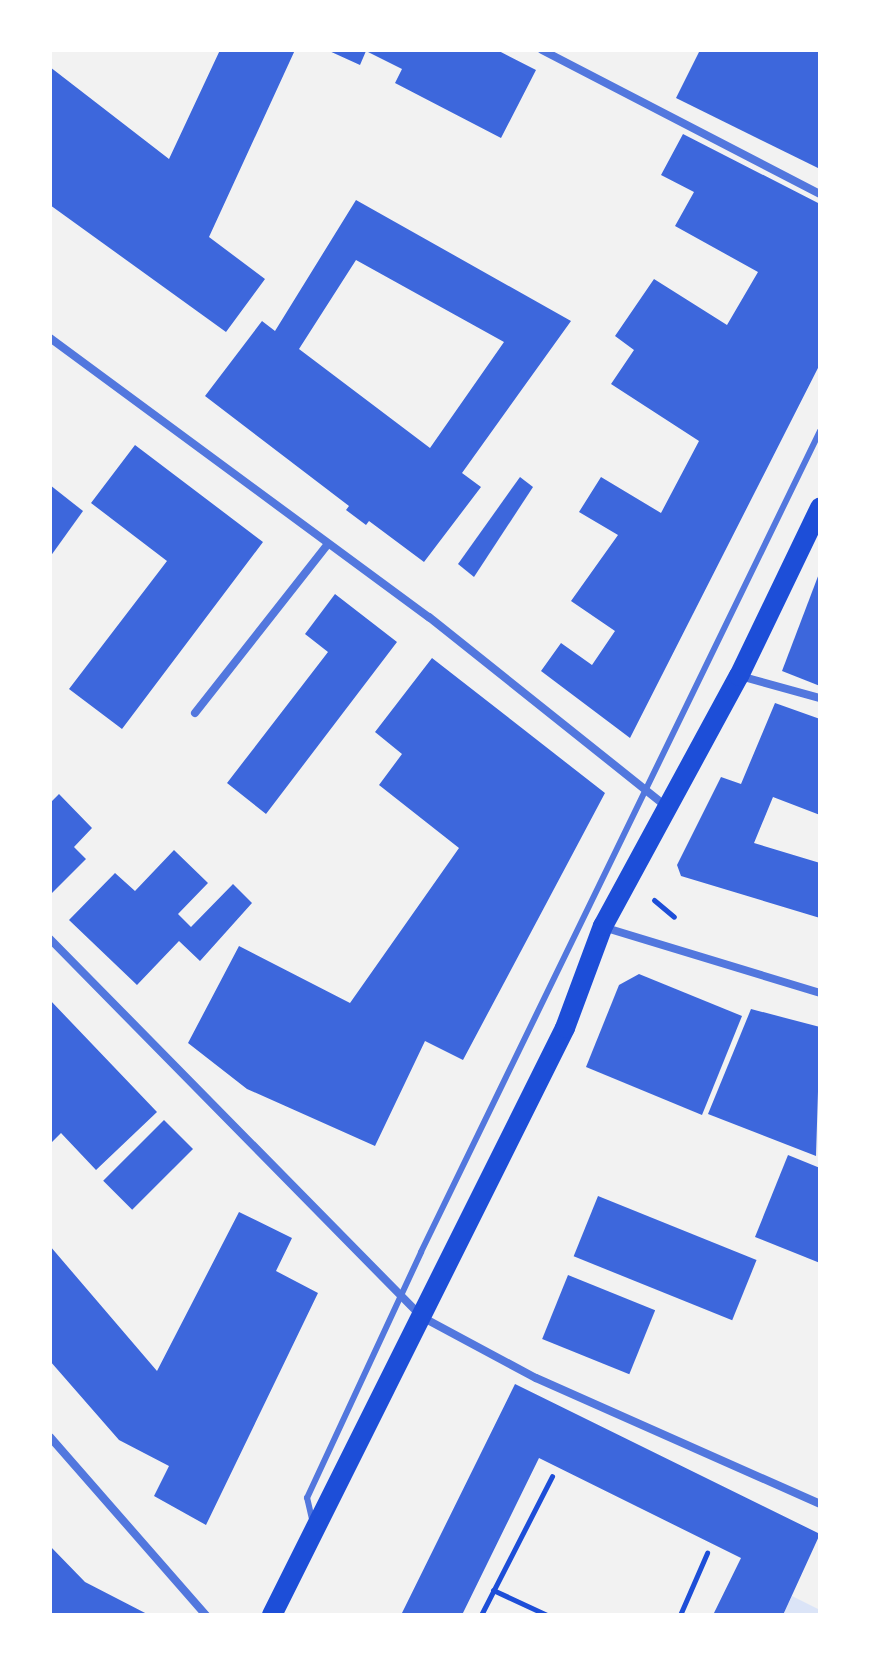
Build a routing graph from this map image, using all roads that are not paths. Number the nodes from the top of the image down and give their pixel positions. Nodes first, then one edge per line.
1 (542, 50) edge
2 (820, 194) edge
3 (50, 338) edge
4 (820, 431) edge
5 (820, 508) edge
6 (327, 545) junction
7 (739, 676) junction
8 (820, 698) edge
9 (195, 713) dead end
10 (643, 787) junction
11 (667, 807) junction
12 (603, 926) junction
13 (50, 939) edge
14 (820, 993) edge
15 (400, 1297) junction
16 (422, 1317) junction
17 (50, 1437) edge
18 (820, 1504) edge
19 (315, 1530) junction
20 (206, 1615) edge
21 (272, 1615) edge

1 - 2 street
3 - 6 street
4 - 10 lane
5 - 7 main road
6 - 9 street
6 - 10 street
7 - 8 street
7 - 11 main road
10 - 11 street
10 - 15 lane
11 - 12 main road
12 - 14 street
12 - 16 main road
13 - 15 street
15 - 16 street
15 - 19 lane
16 - 18 street
16 - 19 main road
17 - 20 street
19 - 21 main road

